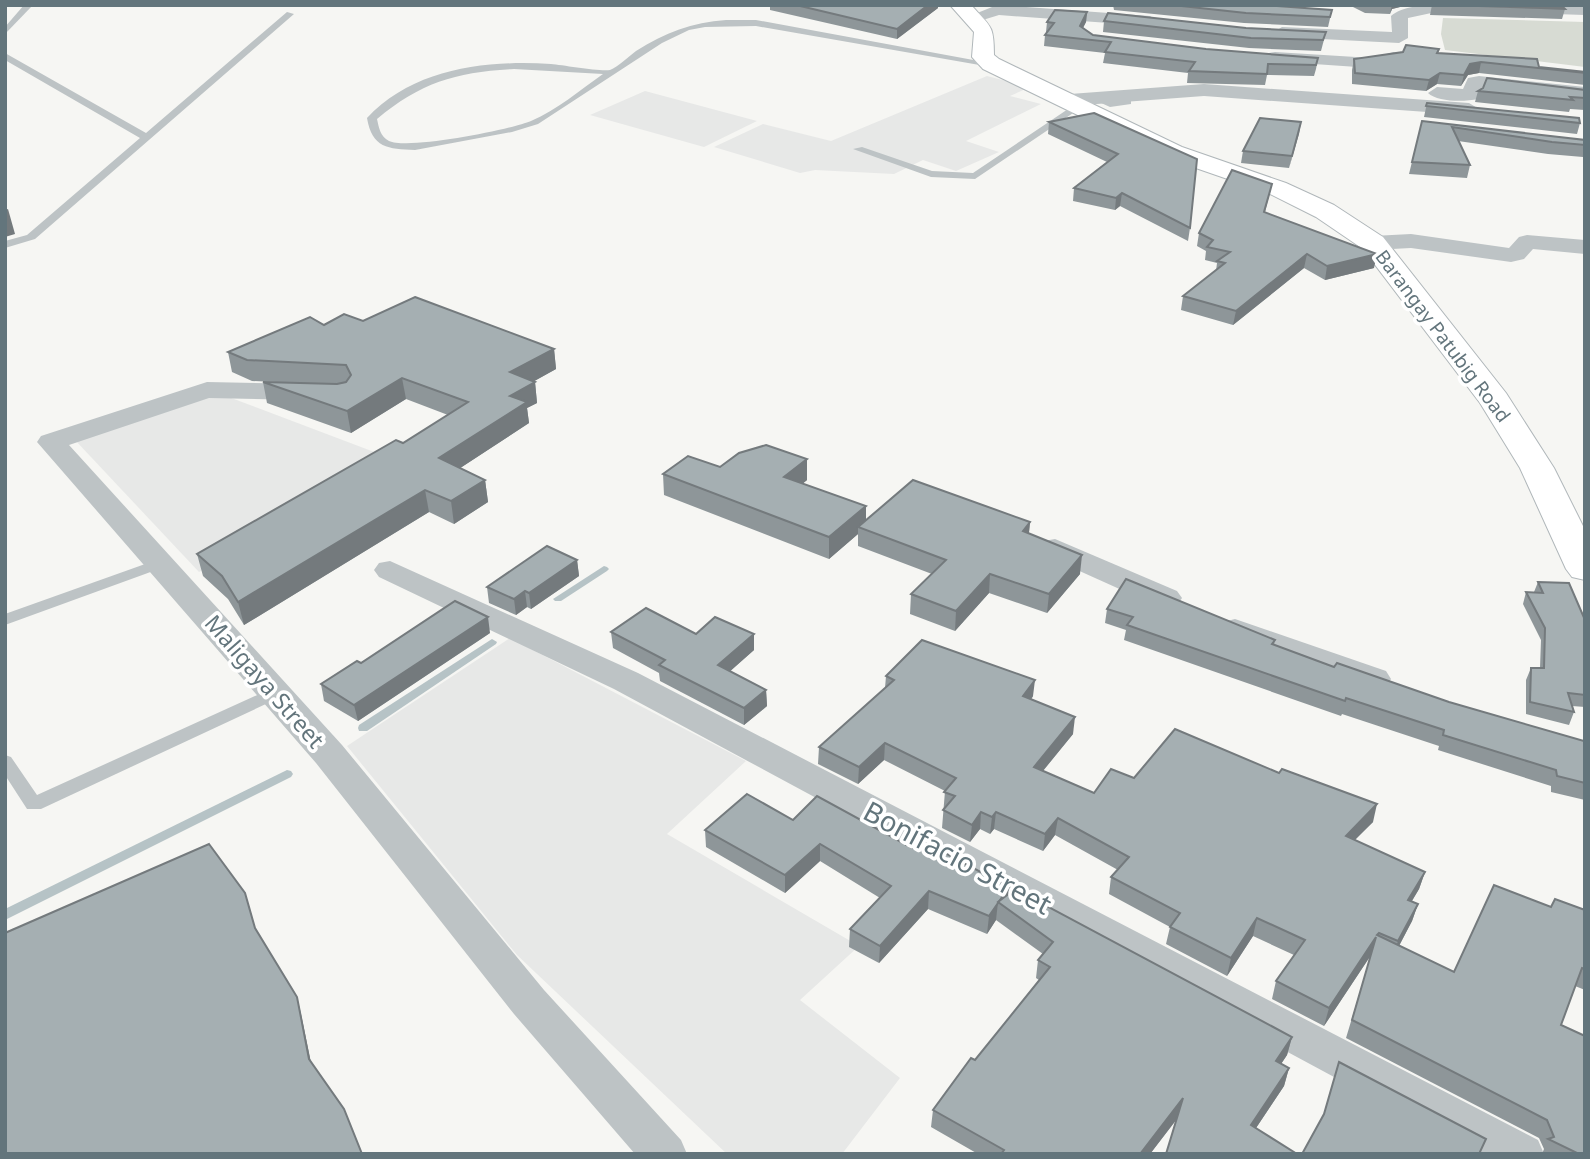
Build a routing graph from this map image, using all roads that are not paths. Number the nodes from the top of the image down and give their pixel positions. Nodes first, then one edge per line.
1 (29, 5) edge
2 (1456, 6) edge
3 (983, 10) edge
4 (1102, 10) edge
5 (1585, 10) edge
6 (1404, 11) edge
7 (290, 14) dead end
8 (1165, 22) edge
9 (5, 32) edge
10 (1270, 32) edge
11 (1090, 36) edge
12 (1399, 38) junction
13 (5, 56) edge
14 (1258, 56) edge
15 (991, 64) junction
16 (608, 72) junction
17 (1585, 93) edge
18 (1368, 100) junction
19 (1081, 101) junction
20 (1403, 103) junction
21 (1483, 110) edge
22 (1321, 118) dead end
23 (148, 138) junction
24 (858, 149) dead end
25 (1373, 243) junction
26 (5, 245) edge
27 (1585, 247) edge
28 (340, 394) edge
29 (1055, 548) edge
30 (162, 563) junction
31 (1585, 569) edge
32 (390, 570) dead end
33 (5, 620) edge
34 (1402, 689) edge
35 (275, 694) junction
36 (5, 761) edge
37 (664, 1154) edge
38 (1521, 1154) edge

1 - 9 lane
2 - 5 street
2 - 6 street
3 - 4 street
3 - 15 main road
4 - 8 street
4 - 11 street
6 - 12 street
7 - 23 lane
10 - 12 street
12 - 14 street
13 - 23 lane
15 - 16 lane
15 - 19 main road, Barangay Patubig Road
16 - 16 lane
17 - 18 street
18 - 19 street
18 - 20 street
19 - 24 lane
19 - 25 main road, Barangay Patubig Road
20 - 21 street
20 - 22 street
23 - 26 lane
25 - 27 street
25 - 31 main road, Barangay Patubig Road
28 - 30 street, Maligaya Street
29 - 34 street
30 - 33 lane
30 - 35 street, Maligaya Street
32 - 38 street, Bonifacio Street
35 - 36 lane
35 - 37 street, Maligaya Street

